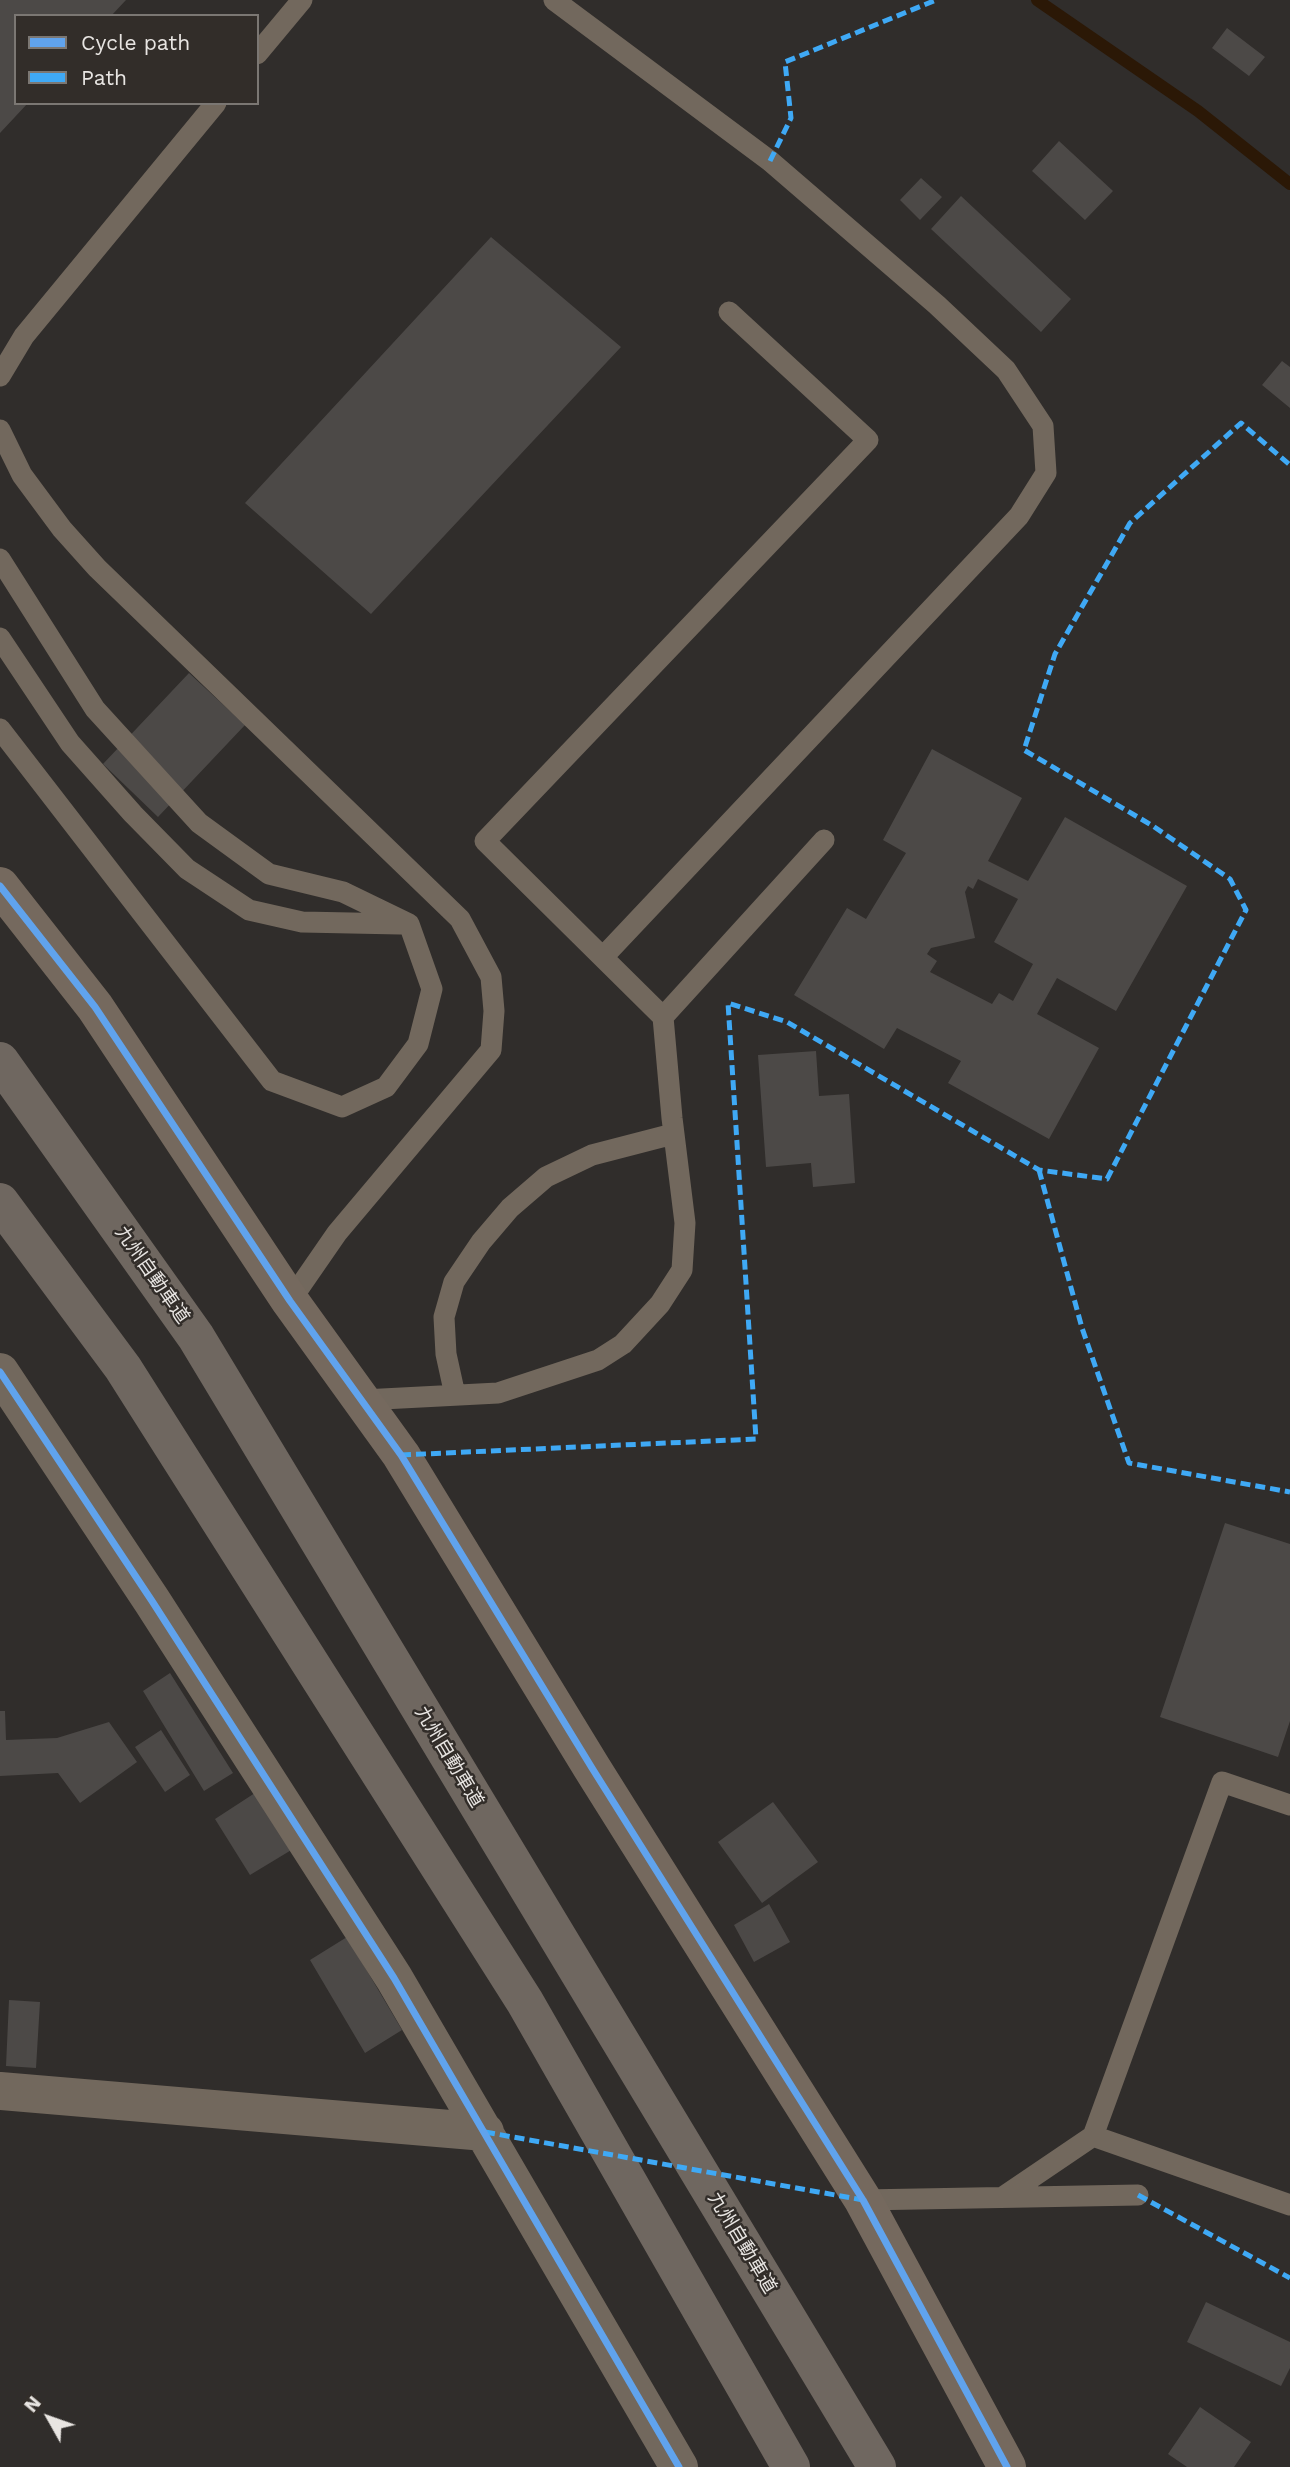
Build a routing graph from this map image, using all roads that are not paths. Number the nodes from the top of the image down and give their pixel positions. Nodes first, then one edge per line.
1 (302, 0) edge
2 (554, 0) edge
3 (259, 52) edge
4 (214, 105) edge
5 (729, 312) dead end
6 (0, 376) edge
7 (0, 430) edge
8 (0, 559) edge
9 (0, 638) edge
10 (0, 729) edge
11 (824, 840) dead end
12 (0, 886) edge
13 (409, 924) junction
14 (603, 957) junction
15 (663, 1017) junction
16 (0, 1061) edge
17 (673, 1134) junction
18 (0, 1202) edge
19 (290, 1301) junction
20 (0, 1373) edge
21 (455, 1395) junction
22 (363, 1400) junction
23 (1290, 1805) edge
24 (0, 2091) edge
25 (485, 2132) junction
26 (1093, 2136) junction
27 (1138, 2194) dead end
28 (1003, 2197) junction
29 (863, 2200) junction
30 (1290, 2204) edge
31 (679, 2467) edge
32 (791, 2467) edge
33 (877, 2467) edge
34 (1007, 2467) edge

1 - 3 lane
2 - 14 lane
4 - 6 lane
5 - 14 lane
7 - 19 lane
8 - 13 lane
9 - 13 lane
10 - 13 lane
11 - 15 lane
12 - 19 street
14 - 15 lane
15 - 17 lane
16 - 33 highway, 九州自動車道
17 - 21 lane
17 - 21 lane
18 - 32 highway
19 - 22 street
20 - 25 street
21 - 22 lane
22 - 29 street
23 - 26 lane
24 - 25 street
25 - 31 street
26 - 28 lane
26 - 30 lane
27 - 28 lane
28 - 29 lane
29 - 34 street

